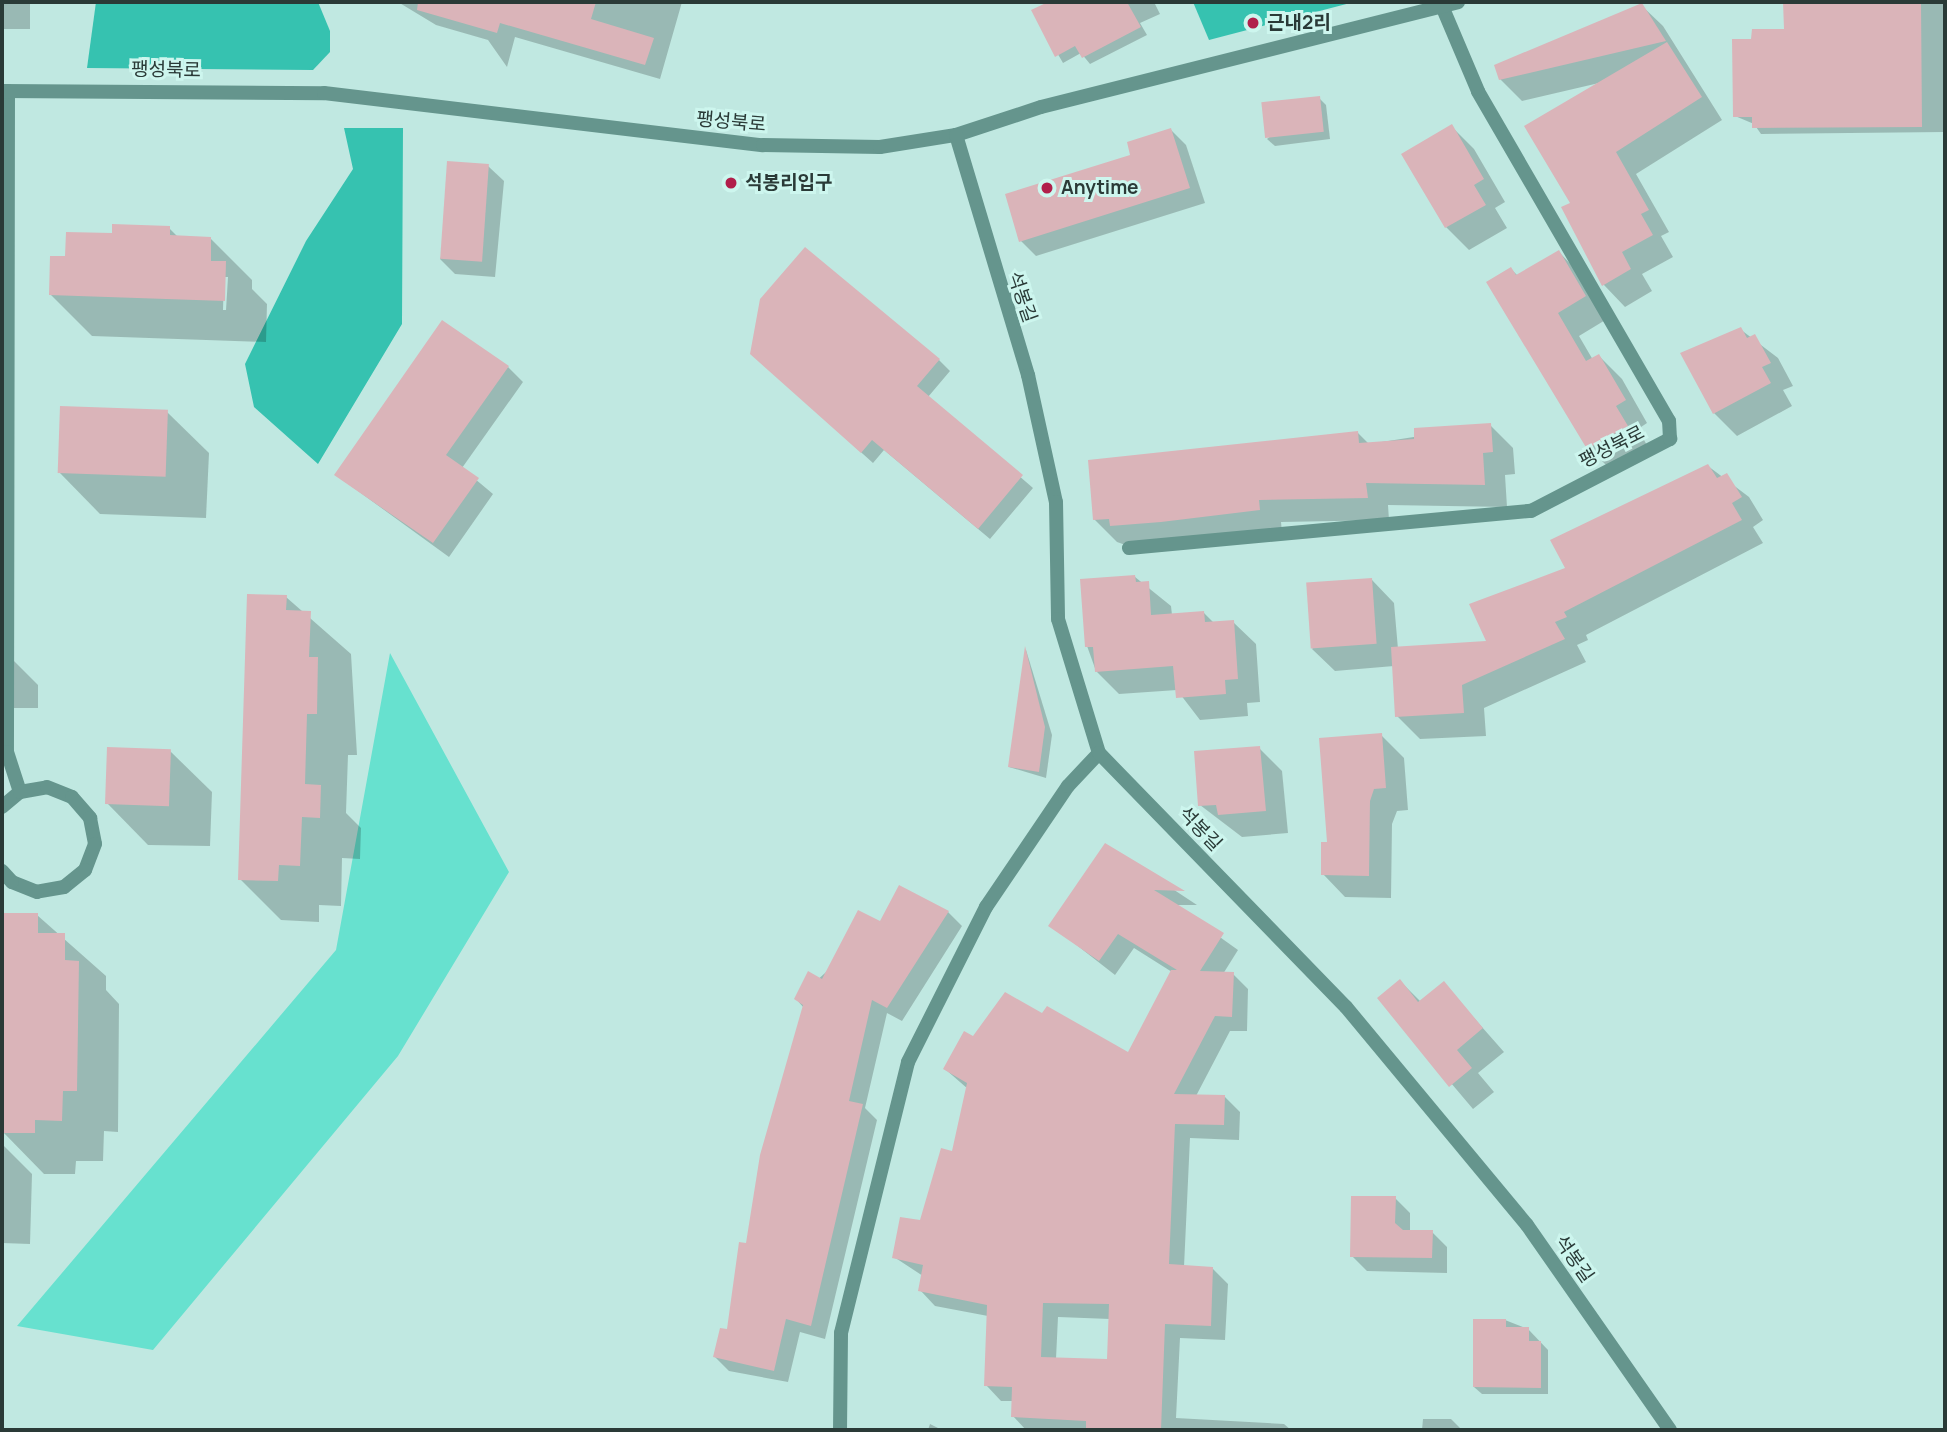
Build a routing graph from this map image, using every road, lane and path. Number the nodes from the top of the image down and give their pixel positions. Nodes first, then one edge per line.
1 (1458, 2) edge
2 (1442, 6) junction
3 (5, 91) edge
4 (956, 135) junction
5 (1129, 548) dead end
6 (1099, 753) junction
7 (20, 792) junction
8 (2, 807) edge
9 (2, 871) edge
10 (840, 1430) edge
11 (1670, 1430) edge

1 - 2 street, 팽성북로
2 - 4 street, 팽성북로
2 - 5 street, 팽성북로
3 - 4 street, 팽성북로
3 - 7 street
4 - 6 street, 석봉길
6 - 10 street
6 - 11 street, 석봉길
7 - 8 street
7 - 9 street

